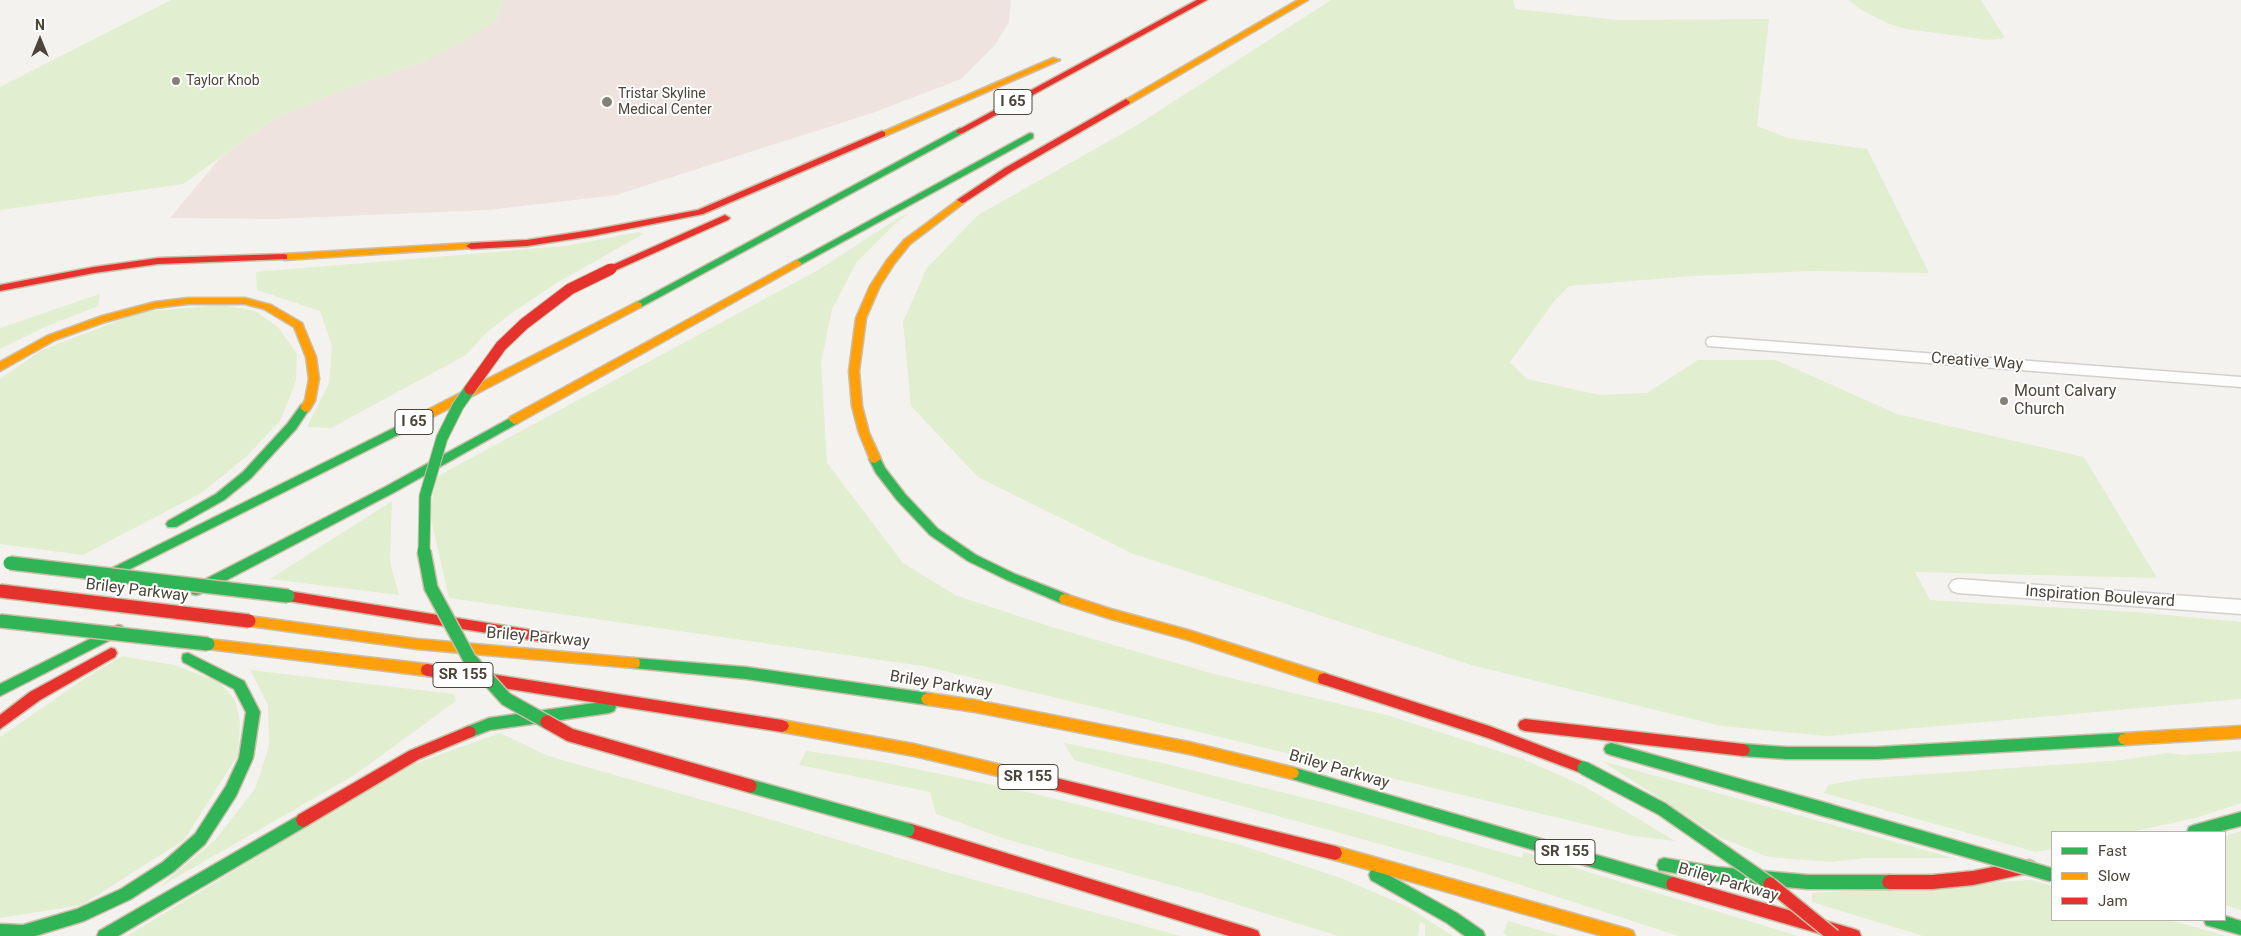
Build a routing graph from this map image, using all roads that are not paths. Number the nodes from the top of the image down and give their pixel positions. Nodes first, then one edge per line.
1 (1189, 0) edge
2 (1203, 0) edge
3 (1304, 0) edge
4 (1264, 9) dead end
5 (1117, 32) dead end
6 (1216, 37) dead end
7 (1063, 57) dead end
8 (982, 93) junction
9 (1038, 131) dead end
10 (818, 174) dead end
11 (822, 204) junction
12 (739, 212) dead end
13 (770, 219) dead end
14 (330, 255) junction
15 (181, 272) dead end
16 (0, 288) edge
17 (1713, 342) dead end
18 (519, 346) dead end
19 (0, 367) edge
20 (468, 373) dead end
21 (2241, 382) edge
22 (260, 480) dead end
23 (390, 490) junction
24 (3, 561) edge
25 (95, 562) dead end
26 (264, 568) dead end
27 (247, 578) dead end
28 (1958, 586) dead end
29 (0, 591) edge
30 (9, 606) dead end
31 (2241, 607) edge
32 (0, 621) edge
33 (0, 629) edge
34 (70, 629) junction
35 (568, 641) dead end
36 (152, 649) dead end
37 (625, 651) dead end
38 (184, 657) dead end
39 (97, 661) junction
40 (746, 673) junction
41 (0, 690) edge
42 (1363, 691) junction
43 (0, 710) edge
44 (1468, 713) dead end
45 (716, 714) junction
46 (0, 722) edge
47 (2241, 732) edge
48 (1276, 768) junction
49 (2241, 819) edge
50 (2198, 831) edge
51 (1337, 853) junction
52 (1623, 858) dead end
53 (2051, 862) edge
54 (1651, 863) dead end
55 (2051, 874) edge
56 (2215, 921) edge
57 (2241, 928) edge
58 (0, 931) edge
59 (104, 936) edge
60 (1254, 936) edge
61 (1478, 936) edge
62 (1628, 936) edge
63 (1834, 936) edge
64 (1854, 936) edge

1 - 5 highway
2 - 11 highway, I 65
3 - 42 highway
4 - 6 highway
7 - 8 highway
8 - 10 highway
8 - 14 highway
9 - 23 highway, I 65
11 - 13 highway
11 - 33 highway, I 65
12 - 60 highway, bridge
14 - 15 highway
14 - 16 highway
17 - 21 street, Creative Way
18 - 20 highway
19 - 22 highway
23 - 26 highway
23 - 41 highway, I 65
24 - 35 highway, bridge
25 - 30 highway
27 - 39 highway
28 - 31 street, Inspiration Boulevard
29 - 40 highway, Briley Parkway / SR 155, bridge
32 - 34 highway, SR 155, bridge
34 - 36 highway, bridge
34 - 45 highway, SR 155, bridge
37 - 40 highway
38 - 58 highway
39 - 43 highway
39 - 46 highway
40 - 48 highway, Briley Parkway / SR 155
42 - 44 highway
42 - 63 highway, bridge
45 - 51 highway, SR 155
45 - 59 highway
47 - 55 highway, bridge
48 - 52 highway
48 - 64 highway, Briley Parkway / SR 155
49 - 50 highway
51 - 61 highway
51 - 62 highway, SR 155
53 - 54 highway
56 - 57 highway

